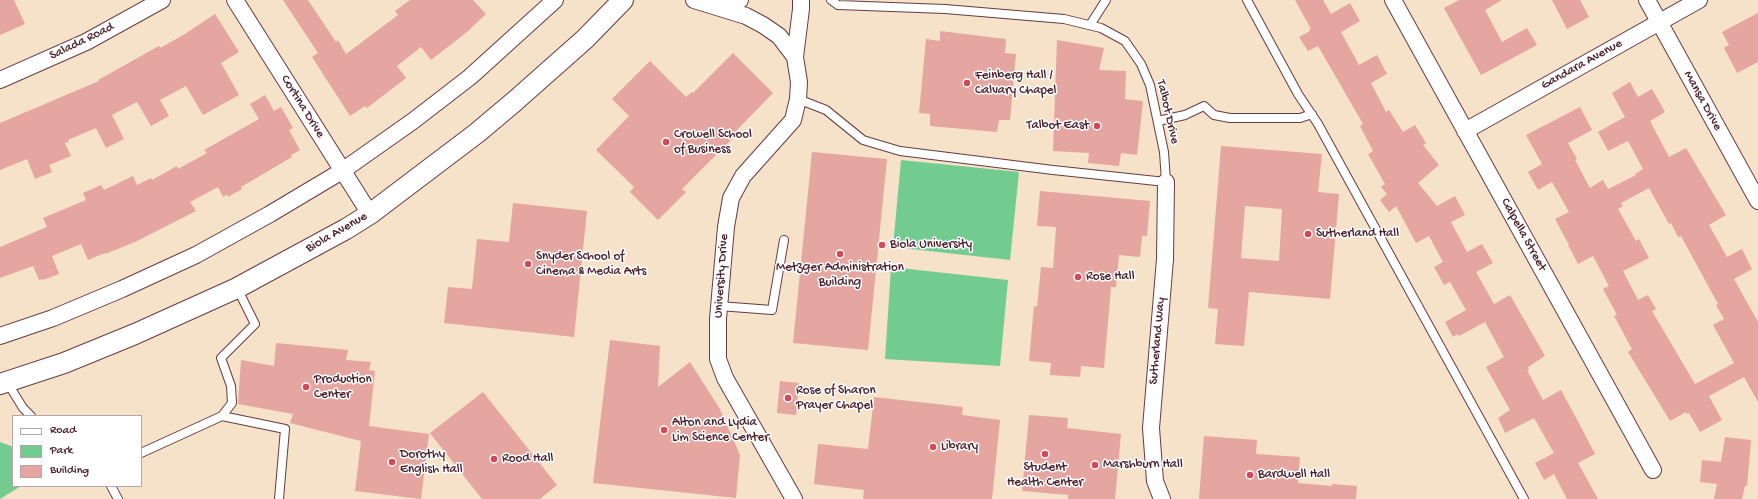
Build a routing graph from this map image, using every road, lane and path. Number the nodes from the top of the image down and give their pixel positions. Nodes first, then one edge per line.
1 (162, 0) edge
2 (234, 0) edge
3 (555, 0) edge
4 (623, 0) edge
5 (694, 0) edge
6 (740, 0) edge
7 (801, 0) edge
8 (831, 0) edge
9 (1106, 0) edge
10 (1247, 0) edge
11 (1393, 0) edge
12 (1647, 0) edge
13 (1699, 0) edge
14 (712, 5) junction
15 (1659, 22) junction
16 (1090, 25) junction
17 (795, 56) junction
18 (0, 80) edge
19 (798, 99) junction
20 (1312, 114) junction
21 (1158, 121) junction
22 (1465, 131) junction
23 (342, 171) junction
24 (1166, 182) junction
25 (1758, 201) edge
26 (370, 214) junction
27 (784, 240) dead end
28 (237, 288) junction
29 (719, 306) junction
30 (0, 336) edge
31 (4, 383) edge
32 (30, 415) edge
33 (222, 416) junction
34 (142, 453) edge
35 (1653, 470) dead end
36 (112, 487) edge
37 (118, 499) edge
38 (279, 499) edge
39 (794, 499) edge
40 (1162, 499) edge
41 (1524, 499) edge

1 - 18 street, Salada Road
2 - 23 street, Cortina Drive
3 - 23 street
4 - 26 street, Biola Avenue
5 - 14 street, University Drive
6 - 14 street
7 - 17 street, University Drive
8 - 16 lane, Talbot Drive
9 - 16 lane
10 - 20 lane
11 - 22 street, Calpella Street
12 - 15 street, Mansa Drive
13 - 15 street, Gandara Avenue
14 - 17 street, University Drive
15 - 22 street, Gandara Avenue
15 - 25 street, Mansa Drive
16 - 21 lane, Talbot Drive
17 - 19 street, University Drive
19 - 24 lane
19 - 29 street, University Drive
20 - 21 lane
20 - 41 lane
21 - 24 lane, Talbot Drive
22 - 35 street, Calpella Street
23 - 26 street, Cortina Drive
23 - 30 street
24 - 40 street, Sutherland Way
26 - 28 street, Biola Avenue
27 - 29 lane
28 - 31 street, Biola Avenue
28 - 33 lane
29 - 39 street, University Drive
31 - 32 lane
33 - 34 lane
33 - 38 lane
36 - 37 lane

